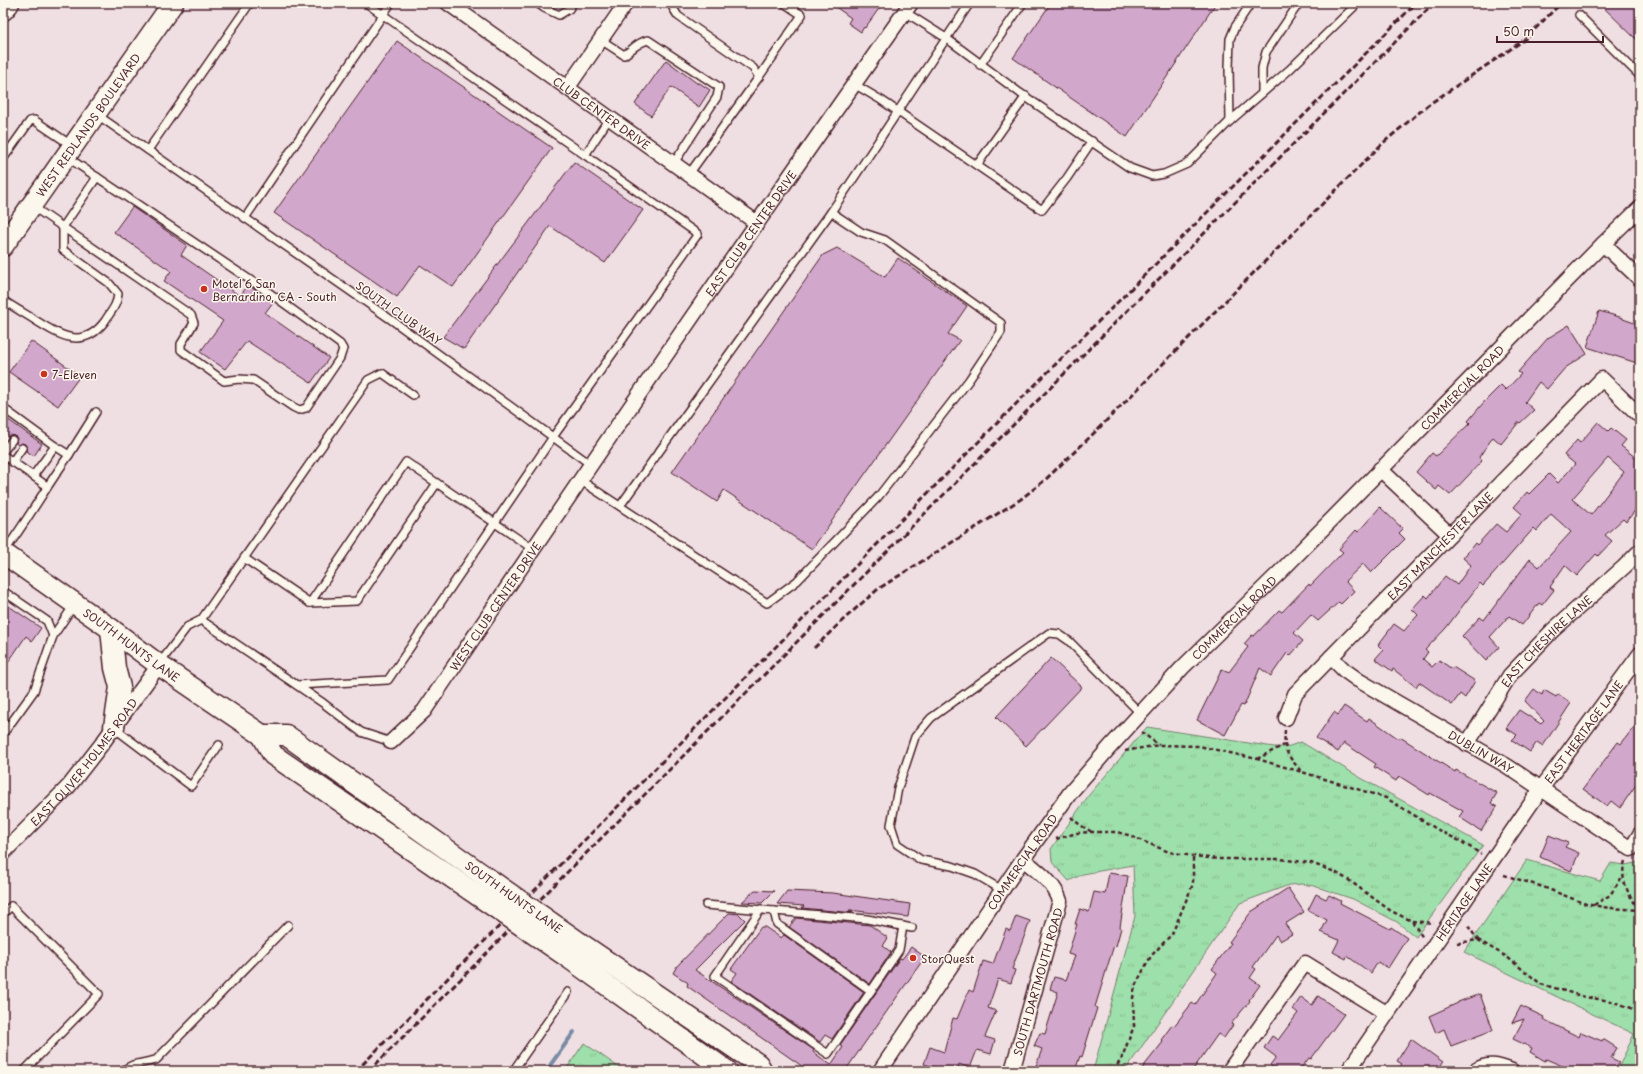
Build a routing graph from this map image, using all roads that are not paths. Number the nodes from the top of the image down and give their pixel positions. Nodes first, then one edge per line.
1 (8, 3) edge
2 (173, 3) edge
3 (250, 3) edge
4 (366, 3) edge
5 (391, 3) edge
6 (448, 3) edge
7 (537, 3) edge
8 (573, 3) edge
9 (626, 3) edge
10 (673, 3) edge
11 (784, 3) edge
12 (970, 3) edge
13 (1023, 3) edge
14 (1251, 3) edge
15 (1299, 3) edge
16 (1358, 3) edge
17 (908, 8) edge
18 (3, 10) edge
19 (383, 15) junction
20 (1579, 15) dead end
21 (946, 38) junction
22 (601, 40) junction
23 (980, 65) junction
24 (1640, 76) edge
25 (759, 77) junction
26 (854, 84) junction
27 (568, 87) junction
28 (1262, 93) junction
29 (1026, 96) junction
30 (897, 112) junction
31 (95, 114) junction
32 (610, 117) junction
33 (1230, 121) junction
34 (1092, 141) junction
35 (148, 150) junction
36 (70, 151) junction
37 (585, 155) junction
38 (3, 159) edge
39 (674, 163) junction
40 (977, 165) junction
41 (689, 174) junction
42 (97, 177) junction
43 (32, 206) junction
44 (1640, 208) edge
45 (831, 212) junction
46 (245, 218) junction
47 (757, 223) junction
48 (63, 227) junction
49 (5, 238) edge
50 (1603, 244) junction
51 (1640, 279) edge
52 (3, 300) edge
53 (413, 394) dead end
54 (3, 408) edge
55 (96, 412) dead end
56 (1640, 416) edge
57 (553, 437) junction
58 (12, 440) dead end
59 (55, 446) junction
60 (22, 448) dead end
61 (3, 453) edge
62 (69, 455) junction
63 (12, 462) junction
64 (590, 464) junction
65 (1380, 469) junction
66 (33, 476) junction
67 (580, 480) junction
68 (436, 483) junction
69 (47, 486) junction
70 (620, 506) junction
71 (496, 524) junction
72 (1450, 535) junction
73 (533, 549) junction
74 (1640, 551) edge
75 (3, 553) edge
76 (244, 558) junction
77 (3, 592) edge
78 (76, 603) junction
79 (310, 603) junction
80 (201, 620) junction
81 (111, 629) junction
82 (53, 636) junction
83 (1640, 654) edge
84 (1330, 657) junction
85 (159, 665) junction
86 (297, 685) junction
87 (1141, 714) junction
88 (1286, 718) road end
89 (114, 728) junction
90 (3, 734) edge
91 (262, 734) junction
92 (391, 742) joint
93 (1467, 744) junction
94 (219, 745) dead end
95 (1541, 789) junction
96 (1640, 834) edge
97 (3, 853) edge
98 (1023, 859) junction
99 (1002, 890) junction
100 (706, 905) dead end
101 (761, 910) junction
102 (774, 911) junction
103 (3, 914) edge
104 (288, 925) dead end
105 (903, 926) junction
106 (912, 928) dead end
107 (573, 949) junction
108 (871, 991) junction
109 (568, 992) dead end
110 (1386, 1013) junction
111 (24, 1071) edge
112 (121, 1071) edge
113 (513, 1071) edge
114 (727, 1071) edge
115 (762, 1071) edge
116 (880, 1071) edge
117 (1012, 1071) edge
118 (1229, 1071) edge
119 (1348, 1071) edge
120 (1475, 1071) edge
121 (1512, 1071) edge

1 - 18 highway
2 - 31 main road, WEST REDLANDS BOULEVARD
3 - 35 lane
4 - 19 lane
5 - 19 lane
6 - 27 street, CLUB CENTER DRIVE
7 - 8 lane
9 - 22 street
10 - 25 lane
11 - 25 lane
12 - 21 lane
13 - 23 lane
14 - 33 lane
15 - 28 lane
16 - 28 lane
17 - 21 lane
17 - 26 street, EAST CLUB CENTER DRIVE
19 - 37 lane
19 - 46 lane
20 - 24 lane
21 - 23 lane
21 - 30 lane
22 - 27 street
22 - 39 lane
23 - 29 lane
25 - 41 lane
26 - 30 lane
26 - 47 street, EAST CLUB CENTER DRIVE
27 - 32 street, CLUB CENTER DRIVE
28 - 33 lane
29 - 34 lane
29 - 40 lane
30 - 40 lane
30 - 45 lane
31 - 35 lane, SOUTH CLUB WAY
31 - 36 main road, WEST REDLANDS BOULEVARD
32 - 37 lane
32 - 39 street, CLUB CENTER DRIVE
33 - 34 lane
34 - 40 lane
35 - 46 lane, SOUTH CLUB WAY
36 - 38 lane
36 - 42 lane
36 - 43 main road, WEST REDLANDS BOULEVARD
37 - 57 lane
39 - 41 street, CLUB CENTER DRIVE
41 - 47 street, CLUB CENTER DRIVE
42 - 48 lane
42 - 48 lane
43 - 48 lane
43 - 49 main road, WEST REDLANDS BOULEVARD
44 - 50 street, COMMERCIAL ROAD
45 - 70 lane
45 - 70 lane
46 - 57 lane, SOUTH CLUB WAY
47 - 64 street, EAST CLUB CENTER DRIVE
48 - 52 lane
50 - 51 street
50 - 65 street, COMMERCIAL ROAD
53 - 76 lane
54 - 59 lane
55 - 62 lane
56 - 72 street, EAST MANCHESTER LANE
57 - 64 lane, SOUTH CLUB WAY
57 - 71 lane
58 - 61 lane
59 - 62 lane
59 - 66 lane
60 - 63 lane
61 - 63 lane
62 - 69 lane
63 - 66 lane
64 - 67 street, WEST CLUB CENTER DRIVE
65 - 72 street
65 - 87 street, COMMERCIAL ROAD
66 - 69 lane
67 - 70 lane
67 - 73 street, WEST CLUB CENTER DRIVE
68 - 71 lane
68 - 79 lane
68 - 79 lane
69 - 75 lane
71 - 73 lane
71 - 86 lane
72 - 84 street, EAST MANCHESTER LANE
73 - 92 street, WEST CLUB CENTER DRIVE
74 - 93 street, EAST CHESHIRE LANE
75 - 78 main road, SOUTH HUNTS LANE
76 - 79 lane
76 - 80 lane
77 - 82 lane
78 - 81 main road, SOUTH HUNTS LANE
78 - 82 lane
80 - 85 lane
80 - 86 lane
81 - 85 main road, SOUTH HUNTS LANE
81 - 89 main road
82 - 90 lane
83 - 95 street, EAST HERITAGE LANE
84 - 88 street, EAST MANCHESTER LANE
84 - 93 street, DUBLIN WAY
85 - 89 street, EAST OLIVER HOLMES ROAD
85 - 91 main road, SOUTH HUNTS LANE
86 - 92 lane
87 - 98 street, COMMERCIAL ROAD
87 - 99 lane
89 - 94 lane
89 - 97 street, EAST OLIVER HOLMES ROAD
91 - 107 main road, SOUTH HUNTS LANE, bridge
91 - 107 main road, SOUTH HUNTS LANE, bridge
93 - 95 street, DUBLIN WAY
95 - 96 street, DUBLIN WAY
95 - 110 street, HERITAGE LANE
98 - 99 street, COMMERCIAL ROAD
98 - 117 street, SOUTH DARTMOUTH ROAD
99 - 116 street, COMMERCIAL ROAD
100 - 101 lane
101 - 102 lane
101 - 108 lane
102 - 105 lane
102 - 108 lane
103 - 111 lane
104 - 112 lane
105 - 106 lane
105 - 108 lane
107 - 114 main road, SOUTH HUNTS LANE
107 - 115 main road, SOUTH HUNTS LANE
109 - 113 lane
110 - 118 street
110 - 119 street, HERITAGE LANE
120 - 121 street

